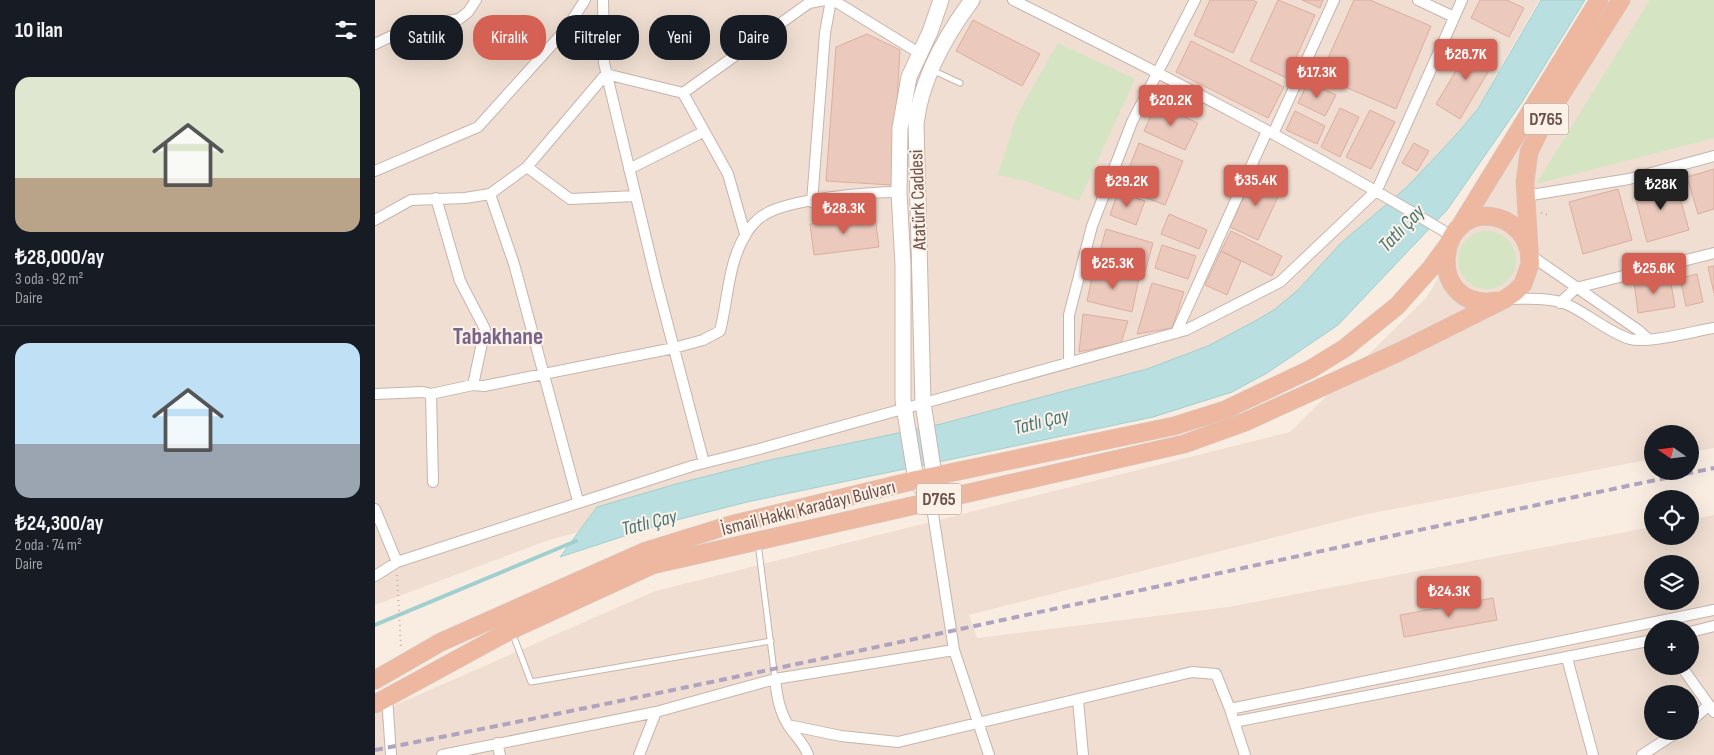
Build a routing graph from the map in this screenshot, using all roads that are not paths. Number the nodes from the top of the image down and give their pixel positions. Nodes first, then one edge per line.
1 (476, 0) edge
2 (585, 0) edge
3 (603, 0) edge
4 (825, 0) edge
5 (832, 0) edge
6 (941, 0) edge
7 (972, 0) edge
8 (1013, 0) edge
9 (1195, 0) edge
10 (1334, 0) edge
11 (1418, 0) edge
12 (1462, 0) edge
13 (1599, 0) edge
14 (1621, 0) edge
15 (1454, 17) junction
16 (375, 44) edge
17 (919, 53) junction
18 (931, 70) junction
19 (1159, 73) junction
20 (606, 74) junction
21 (960, 83) dead end
22 (683, 93) junction
23 (703, 132) junction
24 (1270, 132) junction
25 (1714, 156) edge
26 (527, 167) junction
27 (629, 169) junction
28 (375, 171) edge
29 (1377, 190) junction
30 (899, 192) junction
31 (490, 194) junction
32 (636, 196) junction
33 (436, 198) junction
34 (812, 202) junction
35 (1526, 203) junction
36 (375, 220) edge
37 (745, 234) junction
38 (1449, 234) junction
39 (1714, 252) edge
40 (1530, 255) junction
41 (1576, 288) junction
42 (1505, 299) junction
43 (1560, 303) junction
44 (1714, 328) edge
45 (1176, 333) junction
46 (1647, 339) junction
47 (674, 348) junction
48 (1069, 363) junction
49 (545, 374) junction
50 (473, 385) junction
51 (375, 394) edge
52 (431, 394) junction
53 (924, 408) junction
54 (905, 412) junction
55 (704, 463) junction
56 (934, 476) junction
57 (916, 480) junction
58 (433, 482) dead end
59 (578, 501) junction
60 (931, 501) junction
61 (375, 509) edge
62 (757, 540) junction
63 (397, 562) junction
64 (375, 576) edge
65 (1714, 610) edge
66 (1678, 620) edge
67 (1714, 626) edge
68 (1644, 628) edge
69 (511, 630) junction
70 (1699, 630) edge
71 (771, 641) junction
72 (1644, 642) edge
73 (953, 650) junction
74 (1567, 658) junction
75 (1687, 675) edge
76 (775, 679) junction
77 (375, 680) edge
78 (1078, 700) junction
79 (381, 701) edge
80 (1230, 709) junction
81 (1712, 709) edge
82 (656, 712) junction
83 (1699, 717) edge
84 (1234, 722) junction
85 (788, 724) junction
86 (979, 724) junction
87 (1665, 740) edge
88 (497, 743) junction
89 (391, 755) edge
90 (442, 755) edge
91 (499, 755) edge
92 (639, 755) edge
93 (807, 755) edge
94 (989, 755) edge
95 (1083, 755) edge
96 (1245, 755) edge
97 (1593, 755) edge
98 (1641, 755) edge

1 - 16 street
2 - 28 street
3 - 20 street
4 - 22 street
5 - 17 street
5 - 34 street
6 - 17 main road, Atatürk Caddesi
7 - 18 main road, Atatürk Caddesi
8 - 19 street
9 - 19 street
10 - 24 street
11 - 15 street
12 - 15 street
13 - 38 highway, İsmail Hakkı Karadayı Bulvarı / D765
14 - 35 highway, D765
15 - 29 street
17 - 30 main road, Atatürk Caddesi
18 - 21 lane
18 - 53 main road, Atatürk Caddesi
19 - 24 street
19 - 48 street
20 - 22 street
20 - 26 street
20 - 27 street
22 - 23 street
23 - 27 street
23 - 37 street
24 - 29 street
24 - 45 street
25 - 35 street
26 - 31 street
26 - 32 street
27 - 32 street
29 - 38 street
29 - 45 street
30 - 34 street
30 - 54 main road, Atatürk Caddesi
31 - 33 street
31 - 49 street
32 - 47 street
33 - 36 street
33 - 50 street
34 - 37 street
35 - 40 highway, D765
37 - 47 street
38 - 40 highway
38 - 42 highway
38 - 56 highway, İsmail Hakkı Karadayı Bulvarı / D765
39 - 41 street
40 - 41 street
40 - 42 highway
41 - 43 street
41 - 46 street
42 - 43 street
42 - 60 highway, D765
43 - 46 street
44 - 46 street
45 - 48 street
47 - 49 street
47 - 55 street
48 - 53 street
49 - 50 street
49 - 59 street
50 - 52 street
51 - 52 street
52 - 58 street
53 - 54 street
53 - 56 main road, Atatürk Caddesi
54 - 55 street
54 - 57 main road, Atatürk Caddesi
55 - 59 street
56 - 57 highway, İsmail Hakkı Karadayı Bulvarı / D765
56 - 60 main road, Atatürk Caddesi
57 - 60 main road
57 - 77 highway, İsmail Hakkı Karadayı Bulvarı / D765
59 - 63 street
60 - 62 highway, D765
60 - 73 street
61 - 63 street
62 - 69 highway, D765
62 - 71 lane
63 - 64 street
65 - 66 street
67 - 70 street
68 - 80 street
69 - 71 lane
69 - 79 highway, D765
71 - 76 lane
72 - 74 street
73 - 76 street
73 - 86 street
74 - 84 street
74 - 97 street
75 - 81 street
76 - 82 street
76 - 85 street
78 - 80 street
78 - 86 street
78 - 95 street
79 - 89 street
80 - 84 street
81 - 83 street
82 - 88 street
82 - 92 street
84 - 96 street
85 - 86 street
85 - 93 street
86 - 94 street
87 - 98 street
88 - 90 street
88 - 91 street

